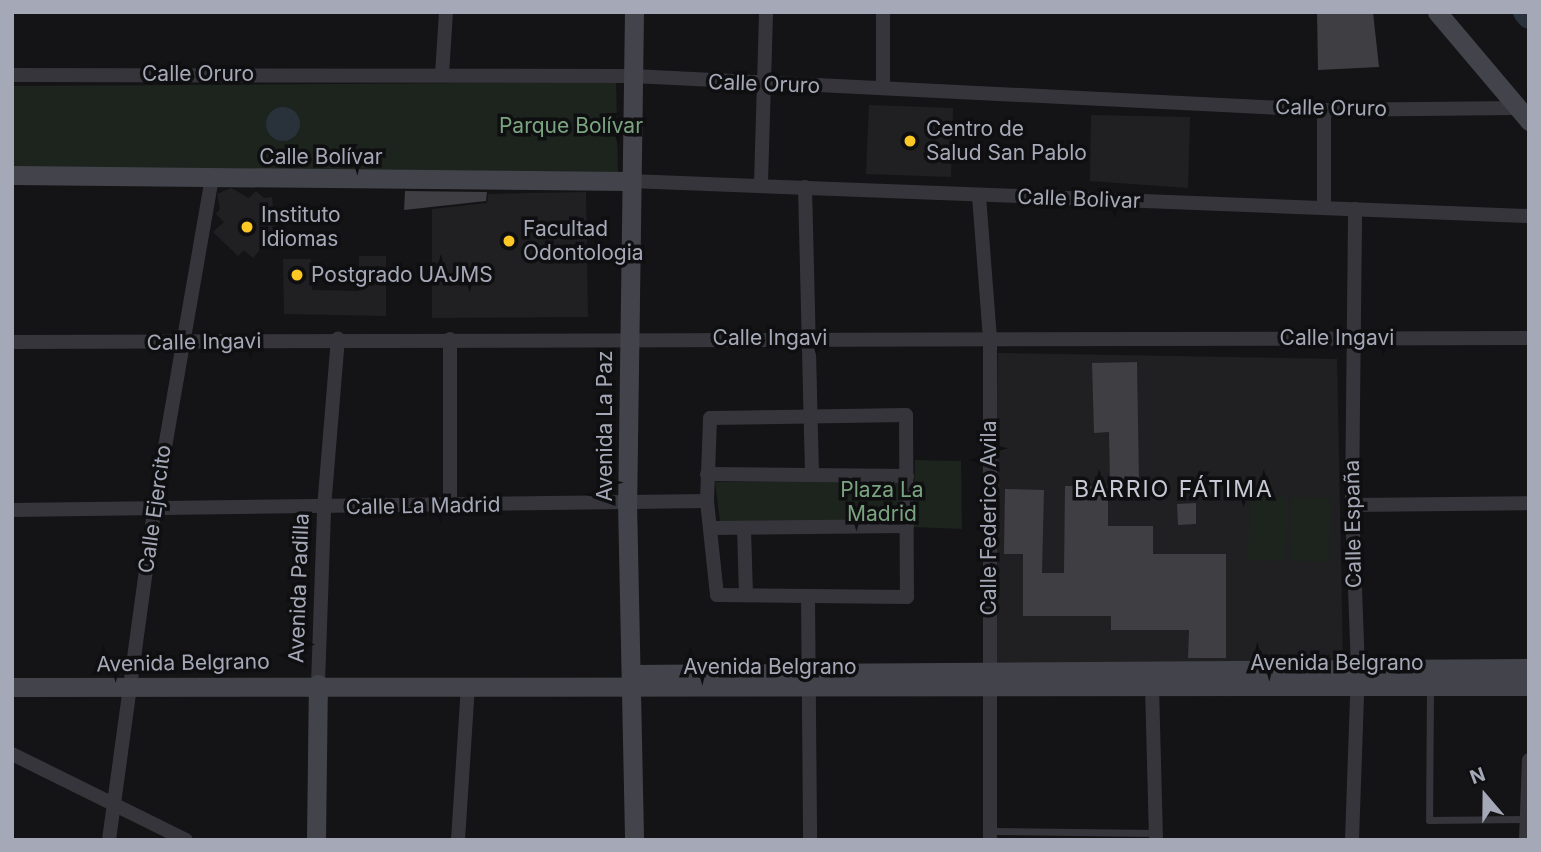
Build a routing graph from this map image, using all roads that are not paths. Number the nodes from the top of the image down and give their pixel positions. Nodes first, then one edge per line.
1 (446, 12) edge
2 (634, 12) edge
3 (766, 12) edge
4 (883, 12) edge
5 (1437, 12) edge
6 (442, 74) junction
7 (12, 75) edge
8 (633, 76) junction
9 (763, 86) junction
10 (883, 86) junction
11 (1324, 110) junction
12 (1522, 114) edge
13 (12, 175) edge
14 (212, 179) junction
15 (630, 181) junction
16 (761, 183) junction
17 (805, 187) junction
18 (979, 196) junction
19 (1324, 206) junction
20 (1355, 208) junction
21 (1529, 216) edge
22 (811, 338) junction
23 (990, 338) junction
24 (1351, 338) junction
25 (1529, 338) edge
26 (338, 339) junction
27 (450, 339) junction
28 (628, 340) junction
29 (12, 342) edge
30 (180, 343) junction
31 (812, 416) junction
32 (707, 474) junction
33 (812, 474) junction
34 (907, 476) junction
35 (707, 501) junction
36 (627, 502) junction
37 (1529, 503) edge
38 (1352, 505) junction
39 (450, 506) junction
40 (324, 508) junction
41 (12, 510) edge
42 (153, 510) junction
43 (907, 526) junction
44 (711, 528) junction
45 (744, 528) junction
46 (746, 595) junction
47 (808, 597) junction
48 (1529, 668) edge
49 (1358, 678) junction
50 (989, 681) junction
51 (631, 682) junction
52 (811, 682) junction
53 (318, 684) junction
54 (468, 685) junction
55 (1152, 686) junction
56 (1529, 686) edge
57 (12, 687) edge
58 (132, 687) junction
59 (1430, 687) junction
60 (12, 754) edge
61 (1529, 760) edge
62 (114, 804) junction
63 (1527, 819) edge
64 (990, 836) edge
65 (1157, 836) edge
66 (109, 840) edge
67 (186, 840) edge
68 (316, 840) edge
69 (458, 840) edge
70 (634, 840) edge
71 (810, 840) edge
72 (1352, 840) edge
73 (1526, 840) edge

1 - 6 street
2 - 8 street, Avenida La Paz
3 - 9 street
4 - 10 street
5 - 12 street
6 - 7 street, Calle Oruro
6 - 8 street, Calle Oruro
8 - 9 street, Calle Oruro
8 - 15 street, Avenida La Paz
9 - 10 street, Calle Oruro
9 - 16 street
10 - 11 street, Calle Oruro
11 - 12 street, Calle Oruro
11 - 19 street
13 - 14 street, Calle Bolívar
14 - 15 street, Calle Bolívar
14 - 30 street, Calle Ejercito
15 - 16 street, Calle Bolivar
15 - 28 street, Avenida La Paz
16 - 17 street, Calle Bolivar
17 - 18 street, Calle Bolivar
17 - 22 street
18 - 19 street, Calle Bolivar
18 - 23 street, Calle Federico Avila
19 - 20 street, Calle Bolivar
20 - 21 street, Calle Bolivar
20 - 24 street, Calle España
22 - 23 street, Calle Ingavi
22 - 28 street, Calle Ingavi
22 - 31 street
23 - 24 street, Calle Ingavi
23 - 50 street, Calle Federico Avila
24 - 25 street, Calle Ingavi
24 - 38 street, Calle España
26 - 27 street, Calle Ingavi
26 - 30 street, Calle Ingavi
26 - 40 street, Avenida Padilla
27 - 28 street, Calle Ingavi
27 - 39 street
28 - 36 street, Avenida La Paz
29 - 30 street, Calle Ingavi
30 - 42 street, Calle Ejercito
31 - 32 street
31 - 33 street
31 - 34 street
32 - 33 street
32 - 35 street
33 - 34 street
34 - 43 street
35 - 36 street, Calle La Madrid
35 - 44 street
36 - 39 street, Calle La Madrid
36 - 51 street, Avenida La Paz
37 - 38 street
38 - 49 street, Calle España
39 - 40 street, Calle La Madrid
40 - 42 street, Calle La Madrid
40 - 53 street, Avenida Padilla
41 - 42 street, Calle La Madrid
42 - 58 street, Calle Ejercito
43 - 45 street
43 - 47 street
44 - 45 street
44 - 46 street
45 - 46 street
46 - 47 street
47 - 52 street
48 - 49 street, Avenida Belgrano
49 - 50 street, Avenida Belgrano
49 - 55 street, Avenida Belgrano
49 - 59 street, Avenida Belgrano
49 - 72 street, Calle España
50 - 52 street, Avenida Belgrano
50 - 55 street, Avenida Belgrano
50 - 64 street, Calle Federico Avila
51 - 52 street, Avenida Belgrano
51 - 54 street, Avenida Belgrano
51 - 70 street, Avenida La Paz
52 - 71 street
53 - 54 street, Avenida Belgrano
53 - 58 street, Avenida Belgrano
53 - 68 street, Avenida Padilla
54 - 69 street
55 - 65 street
56 - 59 street, Avenida Belgrano
57 - 58 street, Avenida Belgrano
58 - 62 street, Calle Ejercito
59 - 63 lane
60 - 62 street
61 - 63 street
62 - 66 street, Calle Ejercito
62 - 67 street
63 - 73 street
64 - 65 lane

